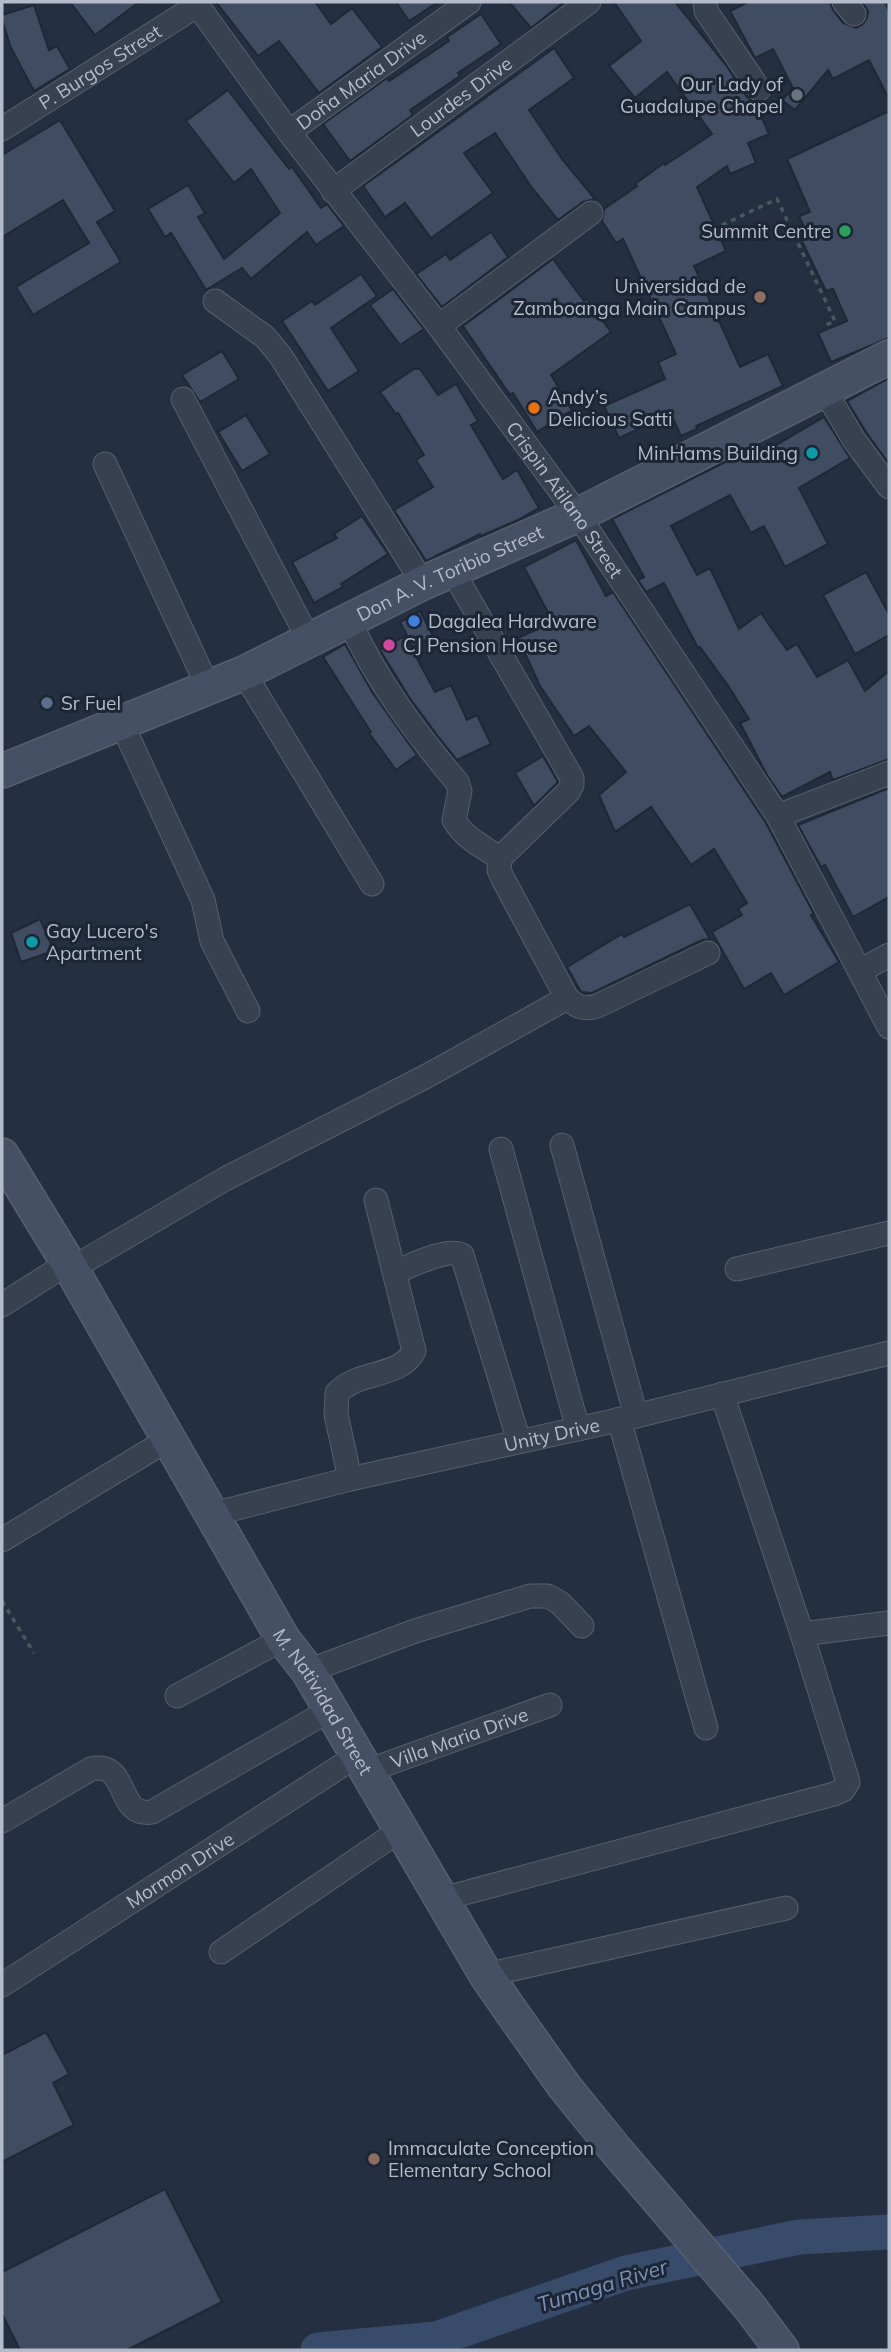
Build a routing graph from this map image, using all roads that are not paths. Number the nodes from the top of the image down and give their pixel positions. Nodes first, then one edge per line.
1 (470, 2) edge
2 (589, 2) edge
3 (705, 2) edge
4 (196, 3) edge
5 (759, 89) dead end
6 (2, 130) edge
7 (289, 132) junction
8 (333, 191) junction
9 (591, 213) dead end
10 (215, 302) dead end
11 (439, 326) junction
12 (889, 357) edge
13 (824, 389) junction
14 (183, 398) dead end
15 (106, 464) dead end
16 (889, 486) edge
17 (578, 516) junction
18 (437, 576) junction
19 (349, 620) junction
20 (309, 640) junction
21 (244, 673) junction
22 (208, 687) junction
23 (122, 724) junction
24 (5, 763) edge
25 (889, 773) edge
26 (778, 816) junction
27 (500, 858) junction
28 (372, 884) dead end
29 (708, 953) dead end
30 (889, 955) edge
31 (859, 971) junction
32 (567, 998) junction
33 (248, 1011) dead end
34 (889, 1027) edge
35 (562, 1145) dead end
36 (501, 1149) dead end
37 (2, 1155) edge
38 (376, 1200) dead end
39 (889, 1233) edge
40 (70, 1266) junction
41 (737, 1269) dead end
42 (395, 1272) junction
43 (2, 1305) edge
44 (889, 1353) edge
45 (722, 1394) junction
46 (627, 1417) junction
47 (578, 1429) junction
48 (169, 1439) junction
49 (519, 1441) junction
50 (349, 1479) junction
51 (213, 1514) junction
52 (2, 1540) edge
53 (889, 1623) edge
54 (582, 1626) dead end
55 (802, 1634) junction
56 (283, 1639) junction
57 (308, 1671) junction
58 (177, 1696) dead end
59 (550, 1705) dead end
60 (330, 1710) junction
61 (706, 1728) dead end
62 (362, 1763) junction
63 (2, 1821) edge
64 (402, 1829) junction
65 (442, 1899) junction
66 (786, 1908) dead end
67 (221, 1952) dead end
68 (486, 1975) junction
69 (2, 1985) edge
70 (782, 2350) edge

1 - 7 street, Doña Maria Drive
2 - 8 street, Lourdes Drive
3 - 5 street
4 - 6 street, P. Burgos Street
4 - 7 street, Crispin Atilano Street
7 - 8 street, Crispin Atilano Street
8 - 11 street, Crispin Atilano Street
9 - 11 street
10 - 18 street
11 - 17 street, Crispin Atilano Street
12 - 13 street, Don A. V. Toribio Street
13 - 16 street
13 - 17 street, Don A. V. Toribio Street
14 - 20 street
15 - 22 street
17 - 18 street, Don A. V. Toribio Street
17 - 26 street, Crispin Atilano Street
18 - 19 street, Don A. V. Toribio Street
18 - 27 street
19 - 20 street, Don A. V. Toribio Street
19 - 27 street
20 - 21 street, Don A. V. Toribio Street
21 - 22 street, Don A. V. Toribio Street
21 - 28 street
22 - 23 street, Don A. V. Toribio Street
23 - 24 street, Don A. V. Toribio Street
23 - 33 street
25 - 26 street
26 - 31 street, Crispin Atilano Street
27 - 32 street
29 - 32 street
30 - 31 street
31 - 34 street, Crispin Atilano Street
32 - 40 street
35 - 46 street
36 - 47 street
37 - 40 street, M. Natividad Street
38 - 42 street
39 - 41 street
40 - 43 street
40 - 48 street, M. Natividad Street
42 - 49 street
42 - 50 street
44 - 45 street, Unity Drive
45 - 46 street, Unity Drive
45 - 55 street
46 - 47 street, Unity Drive
46 - 61 street
47 - 49 street, Unity Drive
48 - 51 street, M. Natividad Street
48 - 52 street
49 - 50 street, Unity Drive
50 - 51 street, Unity Drive
51 - 56 street, M. Natividad Street
53 - 55 street
54 - 57 street
55 - 65 street
56 - 57 street, M. Natividad Street
56 - 58 street
57 - 60 street, M. Natividad Street
59 - 62 street, Villa Maria Drive
60 - 62 street, M. Natividad Street
60 - 63 street
62 - 64 street, M. Natividad Street
62 - 69 street, Mormon Drive
64 - 65 street, M. Natividad Street
64 - 67 street
65 - 68 street, M. Natividad Street
66 - 68 street
68 - 70 street, M. Natividad Street

